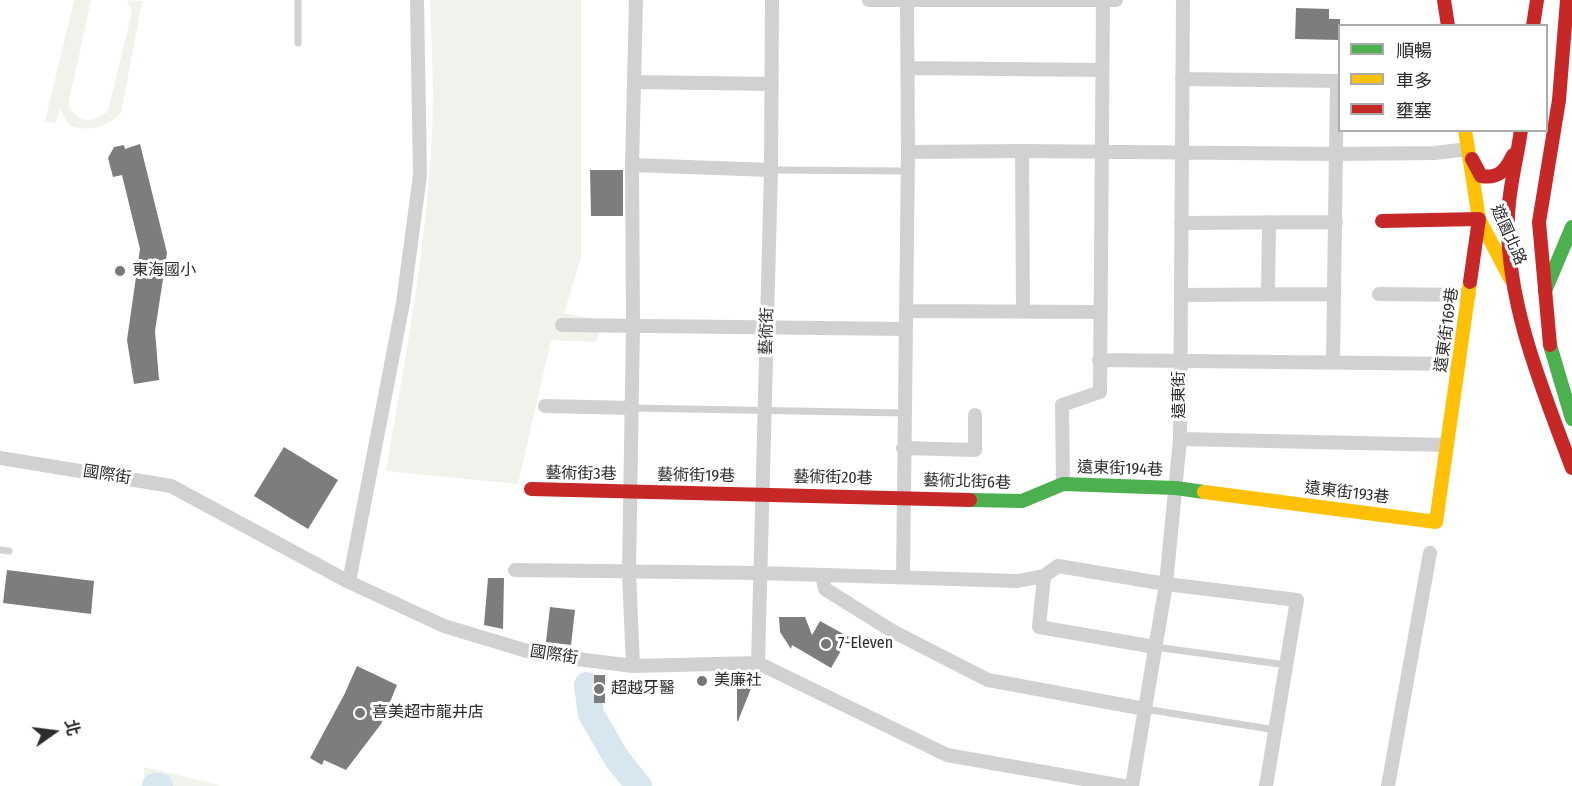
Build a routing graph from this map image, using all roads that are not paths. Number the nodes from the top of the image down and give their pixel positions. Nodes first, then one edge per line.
1 (298, 0) edge
2 (417, 0) edge
3 (636, 0) edge
4 (772, 0) edge
5 (869, 0) edge
6 (907, 0) edge
7 (1005, 0) edge
8 (1083, 0) edge
9 (1103, 0) edge
10 (1116, 0) edge
11 (1183, 0) edge
12 (1443, 0) edge
13 (1538, 0) edge
14 (1561, 0) edge
15 (1569, 11) edge
16 (1448, 24) edge
17 (1533, 24) edge
18 (298, 43) dead end
19 (908, 68) junction
20 (1102, 70) junction
21 (1182, 79) junction
22 (1338, 81) edge
23 (635, 82) junction
24 (772, 84) junction
25 (1465, 132) edge
26 (1521, 133) edge
27 (1468, 149) junction
28 (1022, 151) junction
29 (1101, 151) junction
30 (908, 152) junction
31 (1182, 153) junction
32 (1336, 154) junction
33 (632, 165) junction
34 (771, 170) junction
35 (907, 171) junction
36 (1479, 219) junction
37 (1382, 221) dead end
38 (1269, 222) junction
39 (1336, 222) junction
40 (1181, 223) junction
41 (1572, 227) edge
42 (1514, 284) junction
43 (1268, 294) junction
44 (1334, 294) junction
45 (1379, 294) dead end
46 (1181, 295) junction
47 (1469, 295) junction
48 (1543, 297) junction
49 (906, 311) junction
50 (1023, 311) junction
51 (1100, 312) junction
52 (562, 325) dead end
53 (633, 325) junction
54 (767, 328) junction
55 (906, 329) junction
56 (1099, 360) junction
57 (1180, 361) junction
58 (1333, 362) junction
59 (1459, 364) junction
60 (545, 406) dead end
61 (632, 408) junction
62 (764, 410) junction
63 (904, 413) junction
64 (975, 414) dead end
65 (1572, 419) edge
66 (1180, 439) junction
67 (1447, 445) junction
68 (903, 448) junction
69 (0, 458) edge
70 (1572, 468) edge
71 (1063, 484) junction
72 (1176, 488) junction
73 (531, 489) dead end
74 (630, 491) junction
75 (762, 494) junction
76 (902, 496) junction
77 (0, 550) edge
78 (9, 551) dead end
79 (1430, 553) dead end
80 (515, 570) dead end
81 (629, 572) junction
82 (760, 573) junction
83 (822, 575) junction
84 (1044, 576) junction
85 (903, 577) junction
86 (349, 582) junction
87 (1166, 584) junction
88 (1155, 647) junction
89 (758, 663) junction
90 (1287, 665) junction
91 (633, 666) junction
92 (1145, 709) junction
93 (1276, 730) junction
94 (1123, 786) edge
95 (1132, 786) edge
96 (1266, 786) edge
97 (1388, 786) edge

1 - 18 lane
2 - 86 street
3 - 23 street
4 - 24 street, 藝術街
5 - 6 street
6 - 7 street
6 - 19 street
7 - 8 street
8 - 9 street
9 - 10 street
9 - 20 street
11 - 21 street, 遠東街
12 - 16 street
13 - 17 street
14 - 15 street
15 - 48 street
19 - 20 street
19 - 30 street
20 - 29 street
21 - 22 street
21 - 31 street, 遠東街
22 - 32 street
23 - 24 street
23 - 33 street
24 - 34 street, 藝術街
25 - 27 street, 遊園北路
26 - 27 street
26 - 42 street
27 - 32 street
27 - 36 street, 遊園北路
28 - 29 street
28 - 30 street
28 - 50 street
29 - 31 street
29 - 51 street
30 - 35 street
31 - 32 street
31 - 40 street, 遠東街
32 - 39 street
33 - 34 street
33 - 53 street
34 - 35 lane
34 - 54 street, 藝術街
35 - 49 street
36 - 37 street
36 - 42 street, 遊園北路
36 - 47 street, 遠東街169巷
38 - 39 street
38 - 40 street
38 - 43 street
39 - 44 street
40 - 46 street, 遠東街
41 - 48 street
42 - 48 street, 遊園北路
42 - 70 street
43 - 44 street
43 - 46 street
44 - 58 street
45 - 47 street
46 - 57 street, 遠東街
47 - 59 street, 遠東街169巷
48 - 65 street
49 - 50 street
49 - 55 street
50 - 51 street
51 - 56 street
52 - 53 street
53 - 54 street
53 - 61 street
54 - 55 street
54 - 62 street, 藝術街
55 - 63 street
56 - 57 street
56 - 71 street
57 - 58 street
57 - 66 street, 遠東街
58 - 59 street
59 - 67 street, 遠東街169巷
60 - 61 street
61 - 62 lane
61 - 74 street
62 - 63 lane
62 - 75 street, 藝術街
63 - 68 street
64 - 68 street, 藝術北街6巷
66 - 67 street
66 - 72 street, 遠東街
67 - 72 street, 遠東街193巷
68 - 76 street
69 - 86 street, 國際街
71 - 72 street, 遠東街194巷
71 - 76 street, 藝術北街6巷
72 - 87 street, 遠東街
73 - 74 street, 藝術街3巷
74 - 75 street, 藝術街19巷
74 - 81 street
75 - 76 street, 藝術街20巷
75 - 82 street, 藝術街
76 - 85 street
77 - 78 lane
79 - 97 street
80 - 81 street
81 - 82 street
81 - 91 street
82 - 83 street
82 - 89 street, 藝術街
83 - 85 street
83 - 92 street
84 - 85 street
84 - 87 street
84 - 88 street
86 - 91 street, 國際街
87 - 88 street, 遠東街
87 - 90 street
88 - 90 lane
88 - 92 street, 遠東街
89 - 91 street, 國際街
89 - 94 street, 國際街
90 - 93 street
92 - 93 lane
92 - 95 street, 遠東街
93 - 96 street

